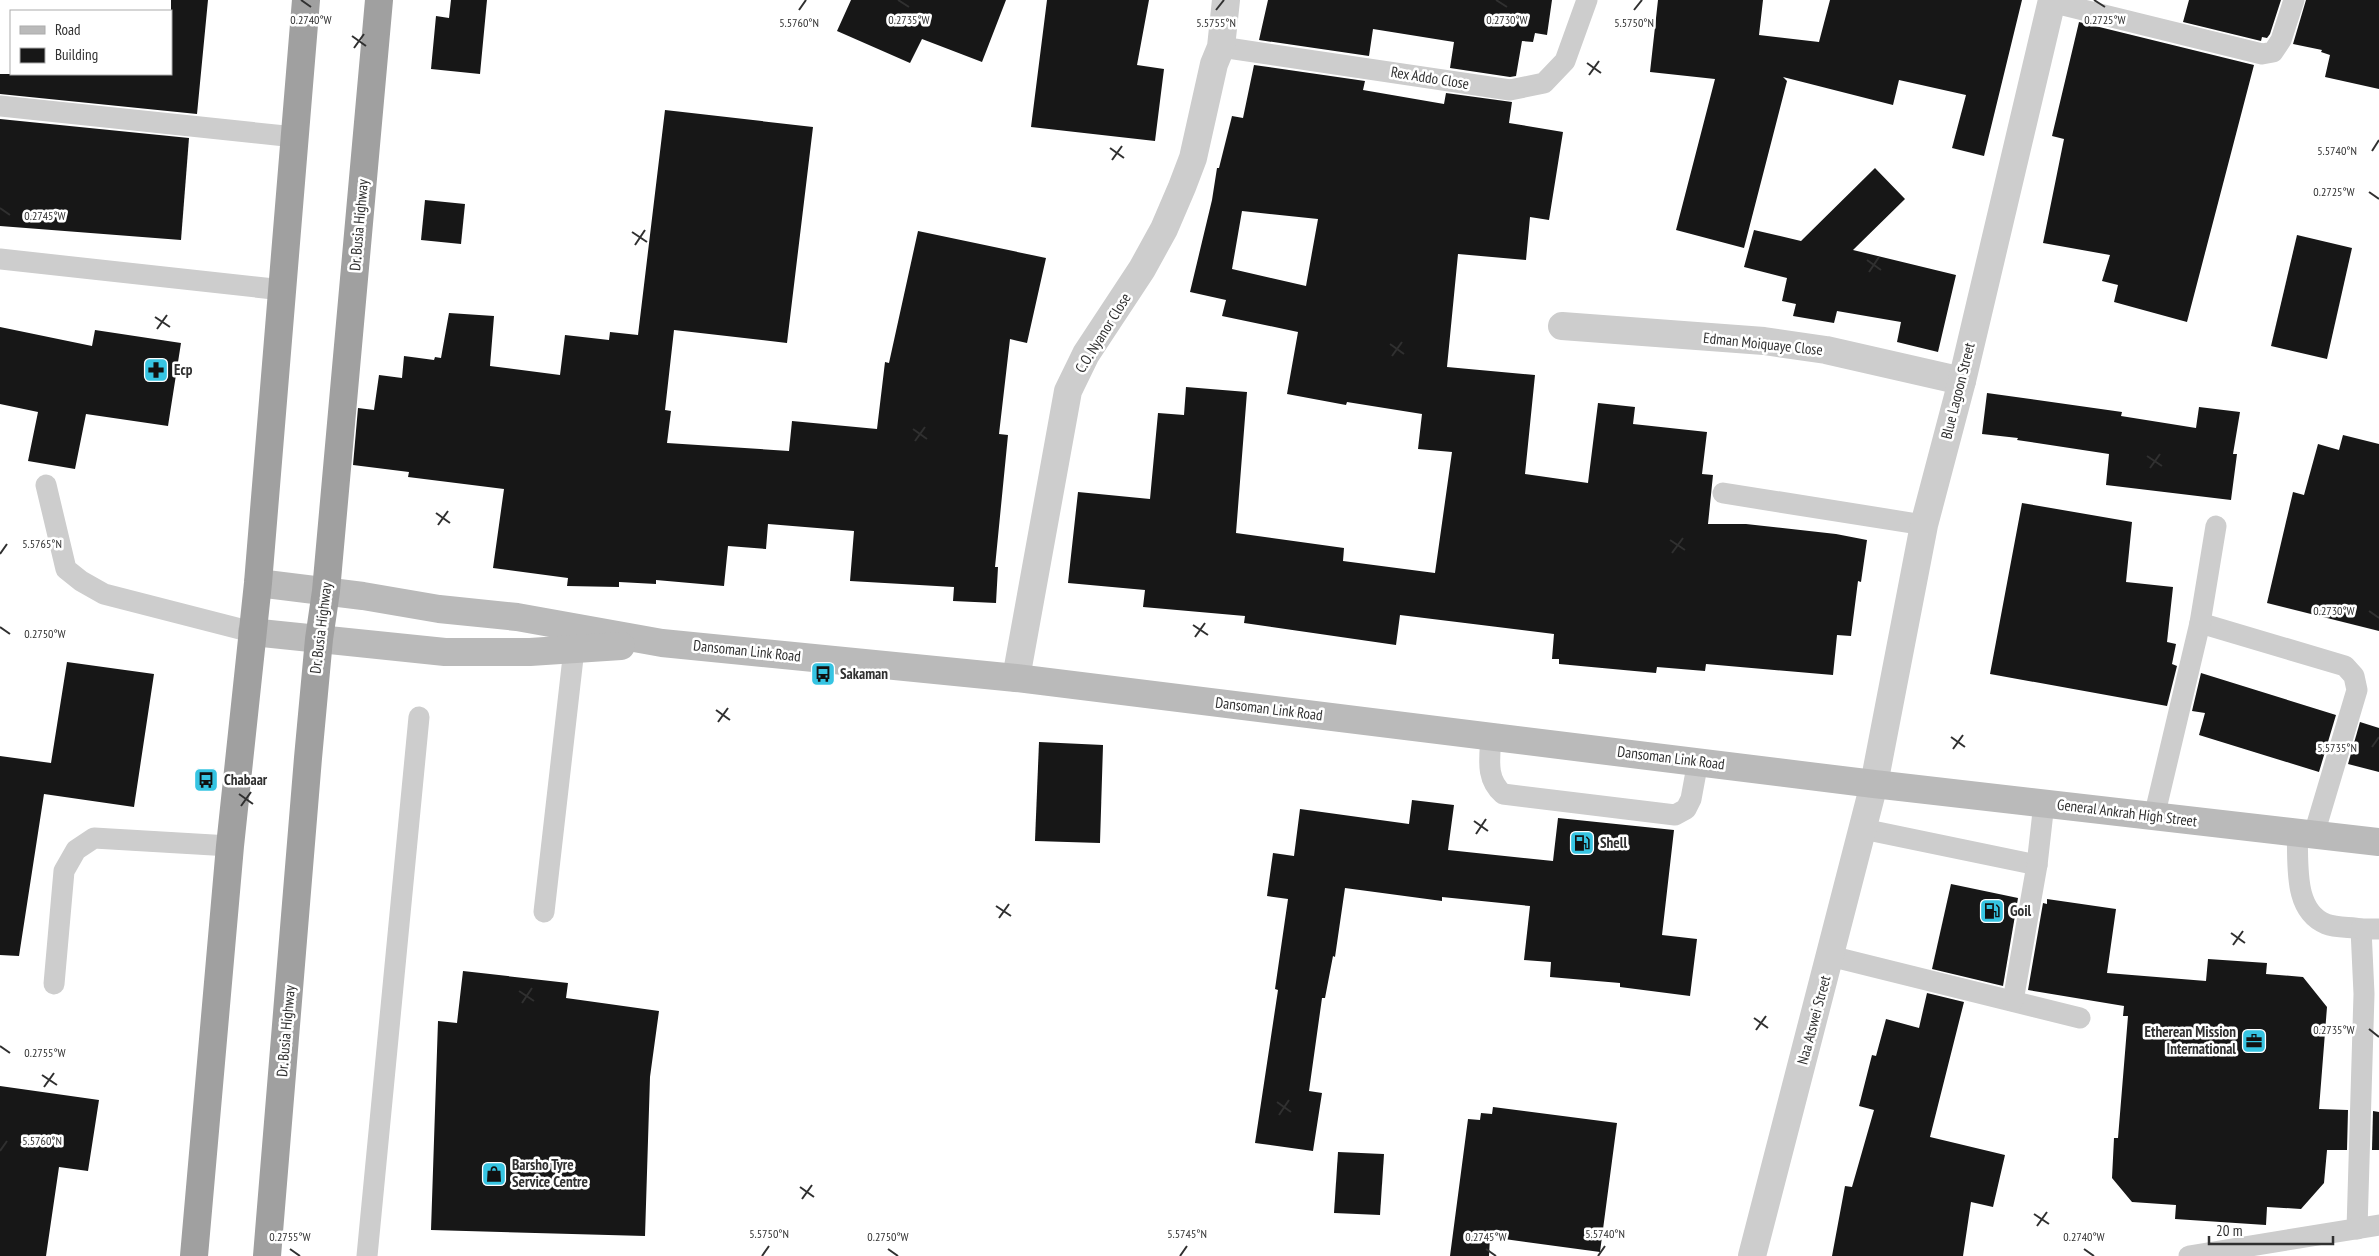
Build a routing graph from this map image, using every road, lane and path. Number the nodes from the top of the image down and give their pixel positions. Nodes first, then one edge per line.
1 (306, 0) edge
2 (379, 0) edge
3 (1226, 0) edge
4 (1587, 0) edge
5 (2294, 0) edge
6 (2051, 1) edge
7 (1221, 47) junction
8 (0, 106) edge
9 (295, 137) junction
10 (0, 259) edge
11 (283, 290) junction
12 (1562, 326) dead end
13 (1962, 381) junction
14 (46, 485) dead end
15 (1723, 493) dead end
16 (1924, 525) junction
17 (2216, 526) dead end
18 (258, 583) junction
19 (326, 591) junction
20 (2200, 623) junction
21 (252, 632) junction
22 (319, 639) junction
23 (662, 643) junction
24 (574, 649) junction
25 (1016, 678) junction
26 (419, 717) dead end
27 (1490, 736) junction
28 (1698, 761) junction
29 (1874, 784) junction
30 (2044, 803) junction
31 (2154, 817) junction
32 (1864, 829) junction
33 (2305, 834) junction
34 (2379, 842) edge
35 (230, 846) junction
36 (2036, 865) junction
37 (544, 912) dead end
38 (2370, 929) edge
39 (1830, 956) junction
40 (54, 984) dead end
41 (2013, 1001) junction
42 (2080, 1018) dead end
43 (2379, 1225) edge
44 (2357, 1229) junction
45 (194, 1256) edge
46 (267, 1256) edge
47 (367, 1256) edge
48 (1752, 1256) edge
49 (2189, 1256) edge

1 - 9 highway
2 - 19 highway, Dr. Busia Highway
3 - 7 street, C.O. Nyanor Close
4 - 7 lane, Rex Addo Close
5 - 6 lane
6 - 13 street, Blue Lagoon Street
7 - 25 street, C.O. Nyanor Close
8 - 9 lane
9 - 11 highway
10 - 11 lane
11 - 18 highway
12 - 13 street, Edman Moiquaye Close
13 - 16 street, Blue Lagoon Street
14 - 21 lane
15 - 16 lane
16 - 29 street, Blue Lagoon Street
17 - 20 lane
18 - 19 main road, Dansoman Link Road
18 - 21 highway
19 - 22 highway, Dr. Busia Highway
19 - 23 main road, Dansoman Link Road
20 - 31 lane
20 - 33 lane
21 - 22 main road, Dansoman Link Road
21 - 35 highway
22 - 24 main road, Dansoman Link Road
22 - 46 highway, Dr. Busia Highway
23 - 24 main road, Dansoman Link Road
23 - 25 main road, Dansoman Link Road
24 - 37 lane
25 - 27 main road, Dansoman Link Road
26 - 47 lane
27 - 28 main road, Dansoman Link Road
27 - 28 lane
28 - 29 main road, Dansoman Link Road
29 - 30 main road, General Ankrah High Street
29 - 32 street, Naa Atswei Street
30 - 31 main road, General Ankrah High Street
30 - 36 lane
31 - 33 main road, General Ankrah High Street
32 - 36 lane
32 - 39 street, Naa Atswei Street
33 - 34 main road, General Ankrah High Street
33 - 38 lane
35 - 40 lane
35 - 45 highway
36 - 41 lane
38 - 44 lane
39 - 41 lane
39 - 48 street, Naa Atswei Street
41 - 42 lane
43 - 44 lane
44 - 49 lane

